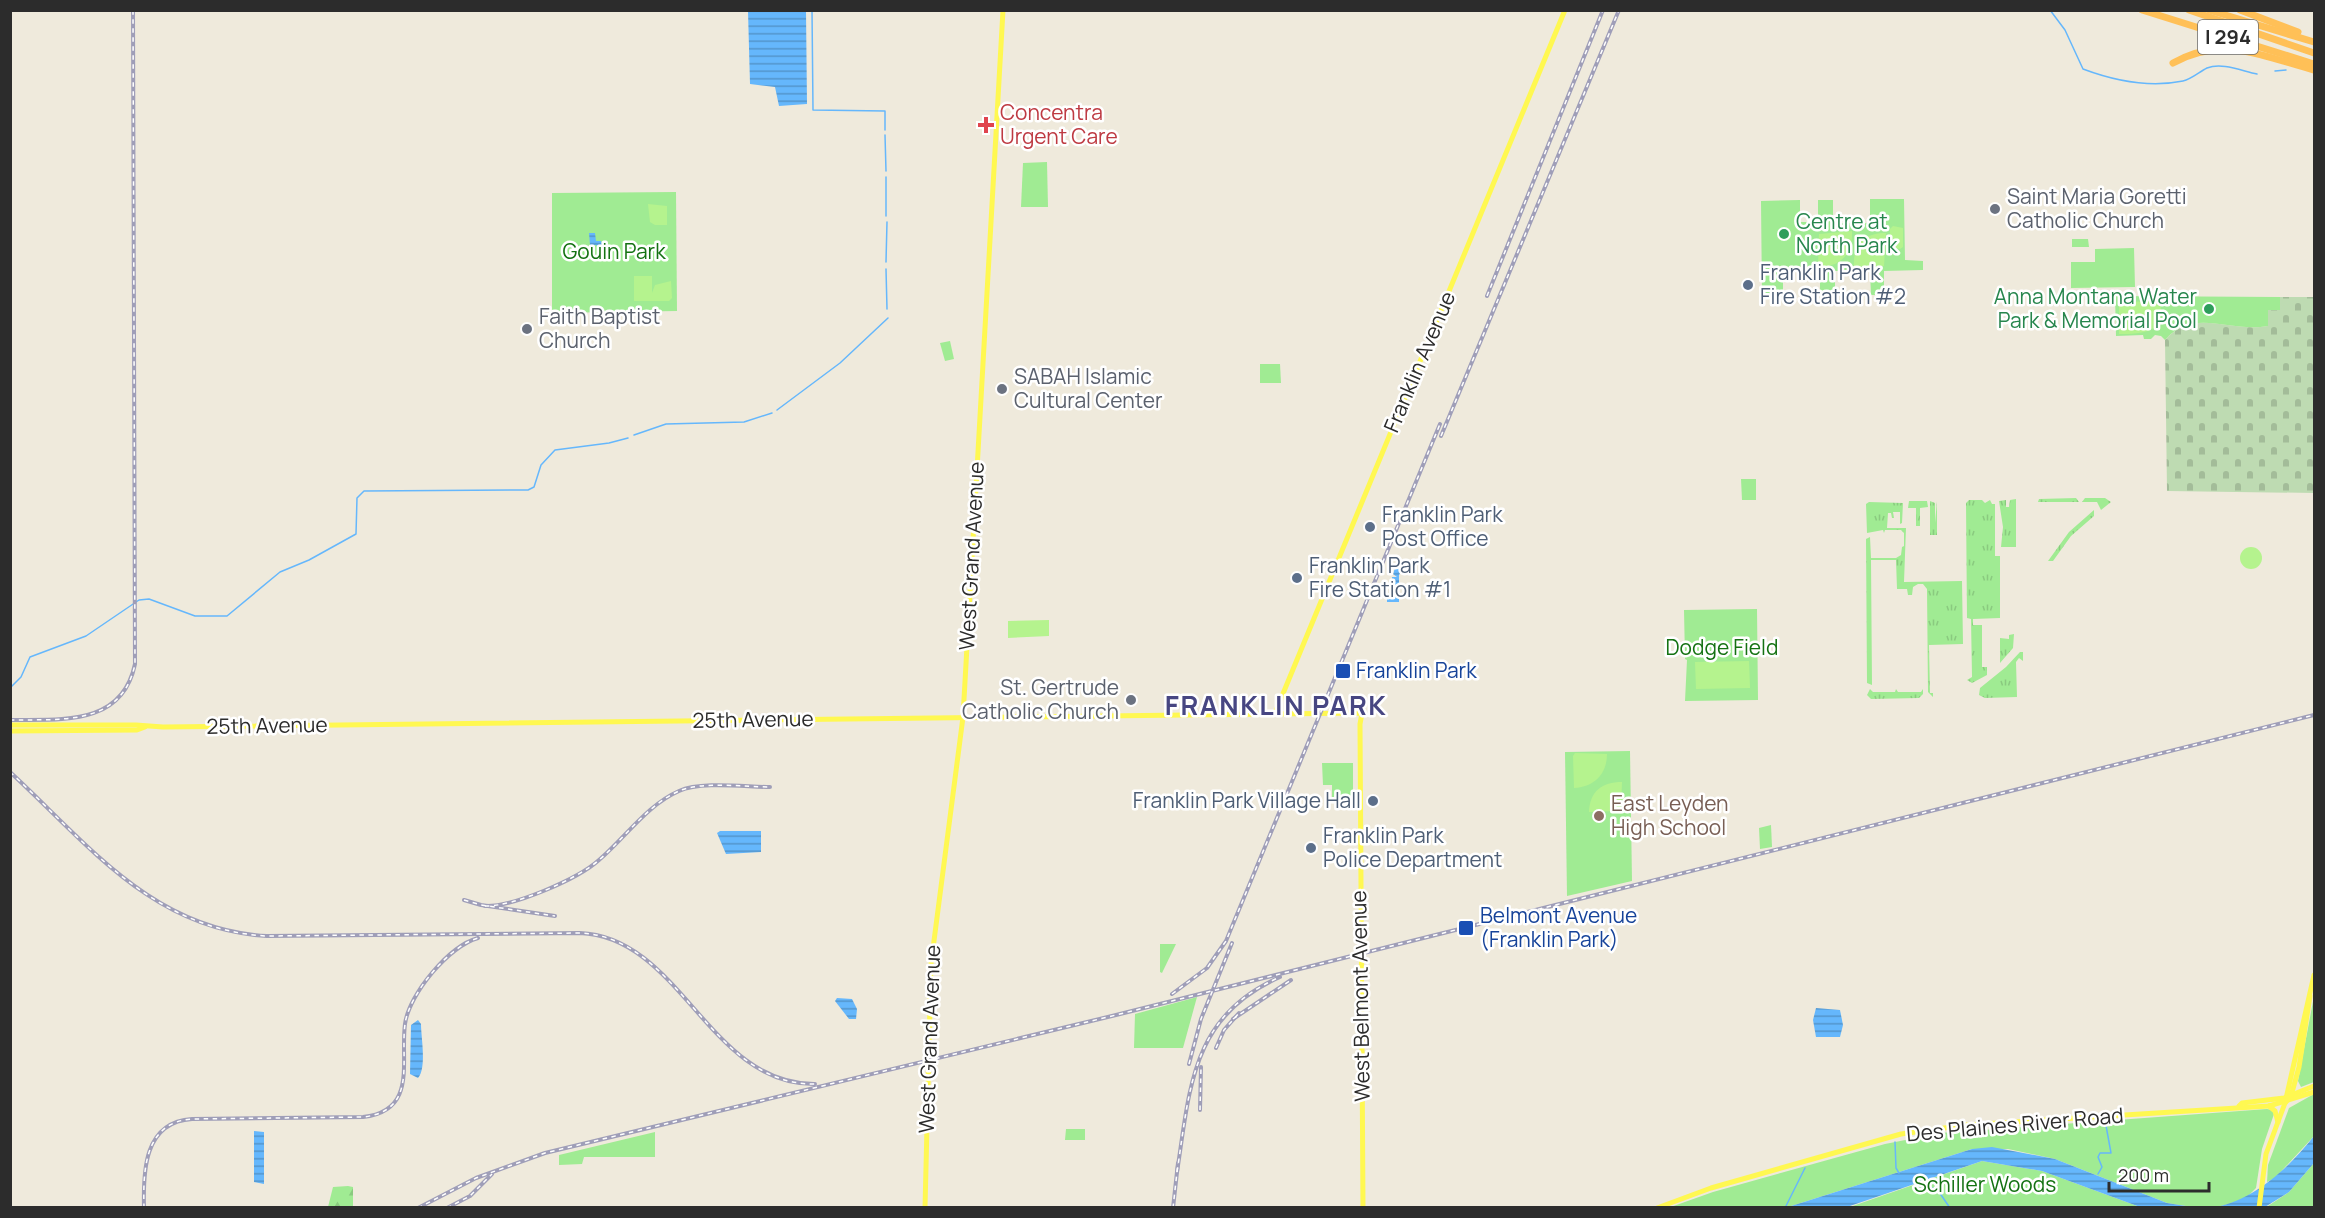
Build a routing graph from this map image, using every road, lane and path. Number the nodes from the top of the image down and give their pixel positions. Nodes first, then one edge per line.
1 (1003, 10) edge
2 (1565, 10) edge
3 (2142, 10) edge
4 (2189, 10) edge
5 (2209, 10) edge
6 (2240, 10) edge
7 (2314, 40) edge
8 (2314, 53) edge
9 (2173, 63) dead end
10 (2314, 64) edge
11 (2314, 70) edge
12 (1358, 489) dead end
13 (1366, 492) junction
14 (1275, 713) junction
15 (1362, 713) joint
16 (963, 717) junction
17 (10, 725) edge
18 (123, 728) junction
19 (10, 730) edge
20 (2314, 975) edge
21 (2310, 996) junction
22 (2295, 1083) junction
23 (2314, 1086) edge
24 (2306, 1091) junction
25 (2314, 1092) edge
26 (2291, 1096) junction
27 (2284, 1100) junction
28 (2239, 1106) junction
29 (2269, 1106) junction
30 (2278, 1122) junction
31 (925, 1208) edge
32 (1363, 1208) edge
33 (1657, 1208) edge
34 (2259, 1208) edge

1 - 16 main road, West Grand Avenue
2 - 13 main road, Franklin Avenue
3 - 10 highway, I 294
4 - 8 highway, I 294
5 - 7 highway, I 294
6 - 7 highway
9 - 11 highway
12 - 13 main road
13 - 14 main road, Franklin Avenue
14 - 15 main road, 25th Avenue
14 - 16 main road, 25th Avenue
15 - 32 main road, West Belmont Avenue
16 - 18 main road, 25th Avenue
16 - 31 main road, West Grand Avenue
17 - 18 main road
18 - 19 main road
20 - 21 main road
21 - 22 main road
21 - 27 main road
22 - 24 main road
22 - 26 main road
23 - 24 main road
24 - 26 main road
25 - 27 main road, Des Plaines River Road
26 - 27 main road
27 - 28 main road, Des Plaines River Road
27 - 29 main road, Des Plaines River Road
27 - 30 main road
28 - 29 main road, Des Plaines River Road
28 - 33 main road, Des Plaines River Road
29 - 30 main road
30 - 34 main road

